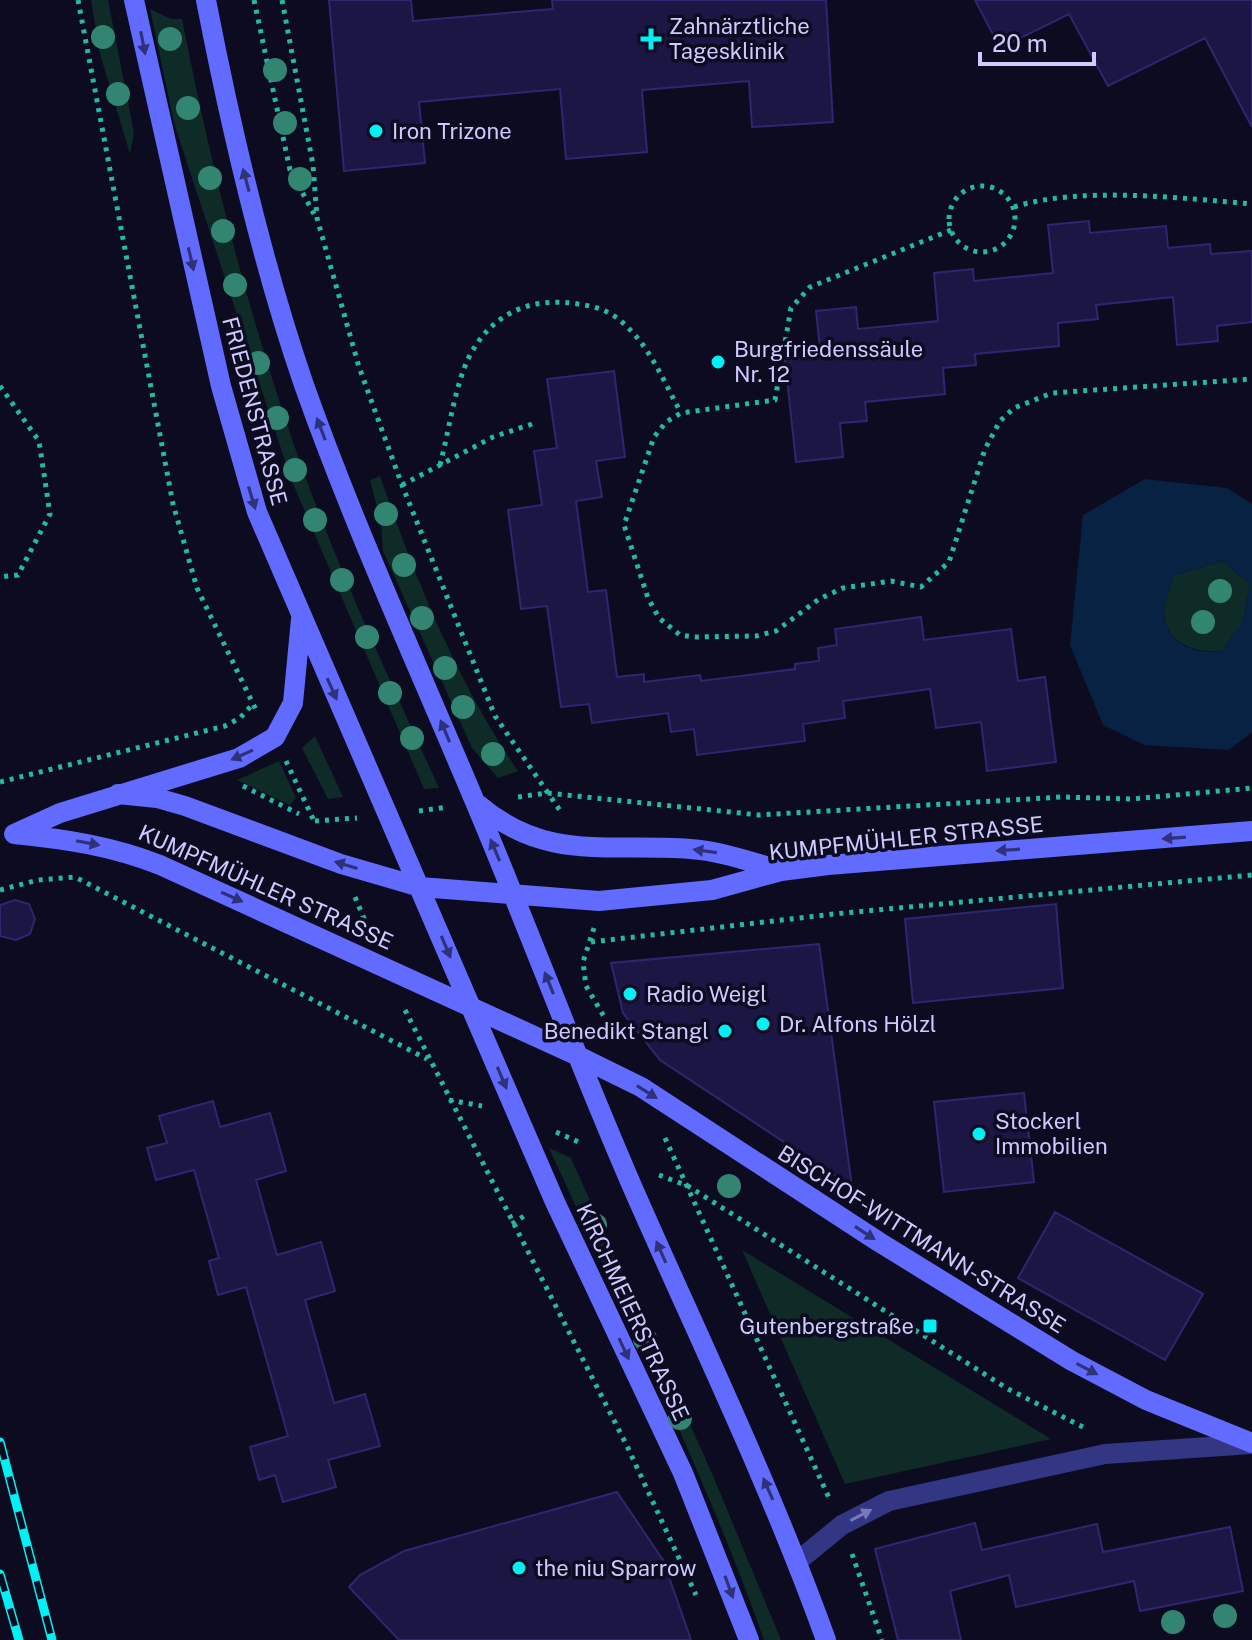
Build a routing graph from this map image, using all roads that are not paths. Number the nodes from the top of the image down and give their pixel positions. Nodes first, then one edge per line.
1 (134, 0) edge
2 (206, 0) edge
3 (301, 617) junction
4 (118, 794) junction
5 (476, 803) junction
6 (1252, 831) edge
7 (7, 836) edge
8 (781, 871) junction
9 (420, 887) junction
10 (515, 896) junction
11 (471, 1006) junction
12 (578, 1056) junction
13 (1252, 1443) edge
14 (798, 1561) junction
15 (749, 1640) edge
16 (826, 1640) edge

1 -> 3 main road, FRIEDENSTRASSE
5 -> 2 main road
3 -> 4 main road
3 -> 9 main road, FRIEDENSTRASSE
4 - 7 main road, KUMPFMÜHLER STRASSE
9 -> 4 main road, KUMPFMÜHLER STRASSE
8 -> 5 main road
10 -> 5 main road
6 -> 8 main road, KUMPFMÜHLER STRASSE
7 -> 11 main road, KUMPFMÜHLER STRASSE
8 - 10 main road, KUMPFMÜHLER STRASSE
9 - 10 main road, KUMPFMÜHLER STRASSE
9 -> 11 main road, FRIEDENSTRASSE
12 -> 10 main road
11 - 12 main road, KUMPFMÜHLER STRASSE
11 -> 15 main road, KIRCHMEIERSTRASSE
12 -> 13 main road, BISCHOF-WITTMANN-STRASSE
14 -> 12 main road
14 -> 13 street, BISCHOF-WITTMANN-STRASSE
14 - 16 main road

